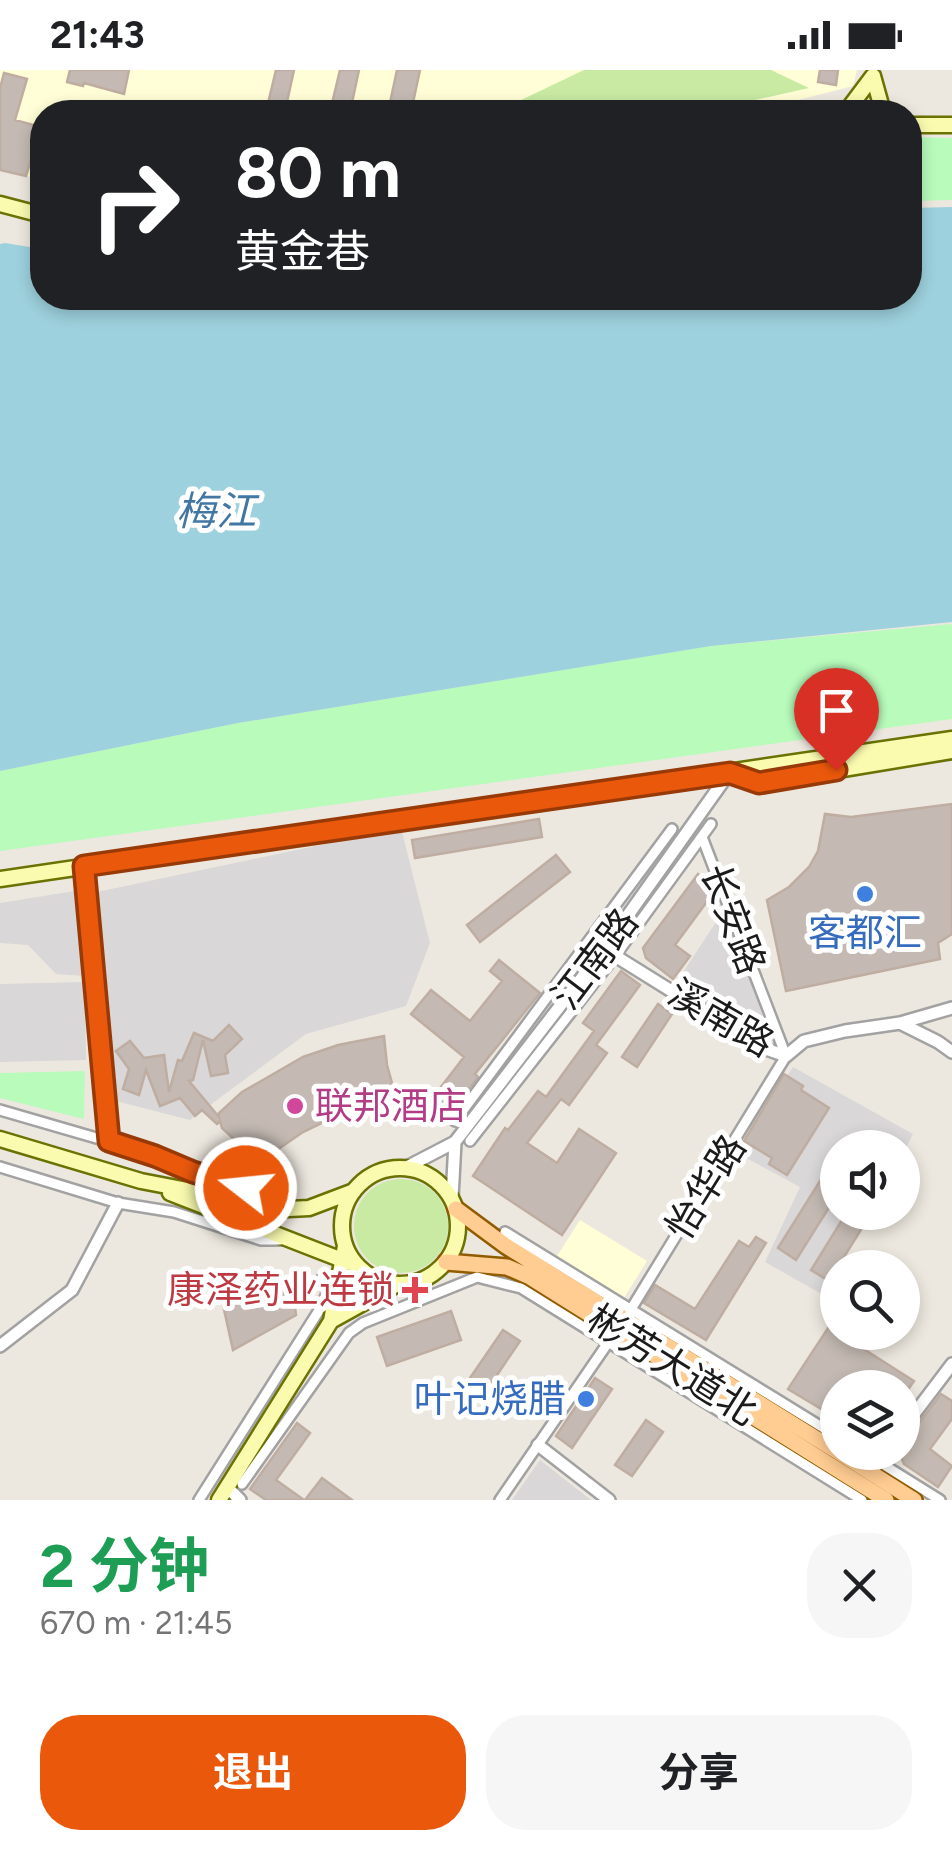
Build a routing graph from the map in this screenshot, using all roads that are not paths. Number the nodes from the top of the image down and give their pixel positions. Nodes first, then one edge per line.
1 (875, 73) edge
2 (855, 100) edge
3 (881, 100) edge
4 (922, 125) edge
5 (952, 125) edge
6 (0, 204) edge
7 (30, 211) edge
8 (952, 739) edge
9 (952, 751) edge
10 (730, 773) junction
11 (711, 824) dead end
12 (672, 828) dead end
13 (702, 837) junction
14 (84, 866) junction
15 (0, 879) edge
16 (610, 953) junction
17 (952, 1008) edge
18 (900, 1023) junction
19 (952, 1052) edge
20 (786, 1056) junction
21 (0, 1110) edge
22 (454, 1121) dead end
23 (0, 1138) edge
24 (109, 1141) junction
25 (470, 1141) dead end
26 (455, 1142) junction
27 (0, 1167) edge
28 (405, 1168) junction
29 (142, 1181) junction
30 (354, 1191) junction
31 (118, 1203) junction
32 (454, 1204) junction
33 (292, 1210) junction
34 (504, 1232) dead end
35 (288, 1240) junction
36 (348, 1257) junction
37 (446, 1262) junction
38 (320, 1280) dead end
39 (397, 1284) junction
40 (331, 1320) junction
41 (620, 1325) junction
42 (0, 1346) edge
43 (952, 1364) edge
44 (920, 1406) edge
45 (820, 1428) edge
46 (820, 1442) edge
47 (538, 1445) junction
48 (886, 1470) edge
49 (891, 1470) edge
50 (230, 1491) edge
51 (199, 1500) edge
52 (240, 1500) edge
53 (500, 1500) edge
54 (609, 1500) edge
55 (862, 1500) edge
56 (886, 1500) edge
57 (914, 1500) edge
58 (940, 1500) edge

1 - 2 main road
1 - 3 main road
4 - 5 main road
6 - 7 main road
8 - 10 main road
9 - 10 main road
10 - 14 main road
10 - 16 street, 江南路
11 - 13 street
12 - 22 street
13 - 16 street
13 - 20 street, 长安路
14 - 15 main road
14 - 24 street
16 - 20 street, 溪南路
16 - 25 street
16 - 26 street, 江南路
17 - 18 street, 溪南路
18 - 19 street
18 - 20 street, 溪南路
20 - 41 street, 怡华路
21 - 24 street
23 - 29 main road
24 - 33 street
26 - 28 street, 江南路
26 - 32 street
27 - 31 street
28 - 30 main road
28 - 32 main road
29 - 33 main road
29 - 35 main road
30 - 33 main road
30 - 36 main road
31 - 35 street
31 - 42 street
32 - 37 main road
32 - 41 main road, 彬芳大道北
34 - 41 street
35 - 36 main road
36 - 39 main road
36 - 40 main road
37 - 39 main road
37 - 41 main road, 彬芳大道北
38 - 51 street
39 - 40 main road
40 - 50 main road
41 - 45 street
41 - 46 main road, 彬芳大道北
41 - 47 street, 怡华路
41 - 50 street
41 - 55 street
41 - 56 main road, 彬芳大道北
43 - 44 street
47 - 53 street, 怡华路
47 - 54 street
48 - 57 main road, 彬芳大道北
49 - 58 street
50 - 52 street

